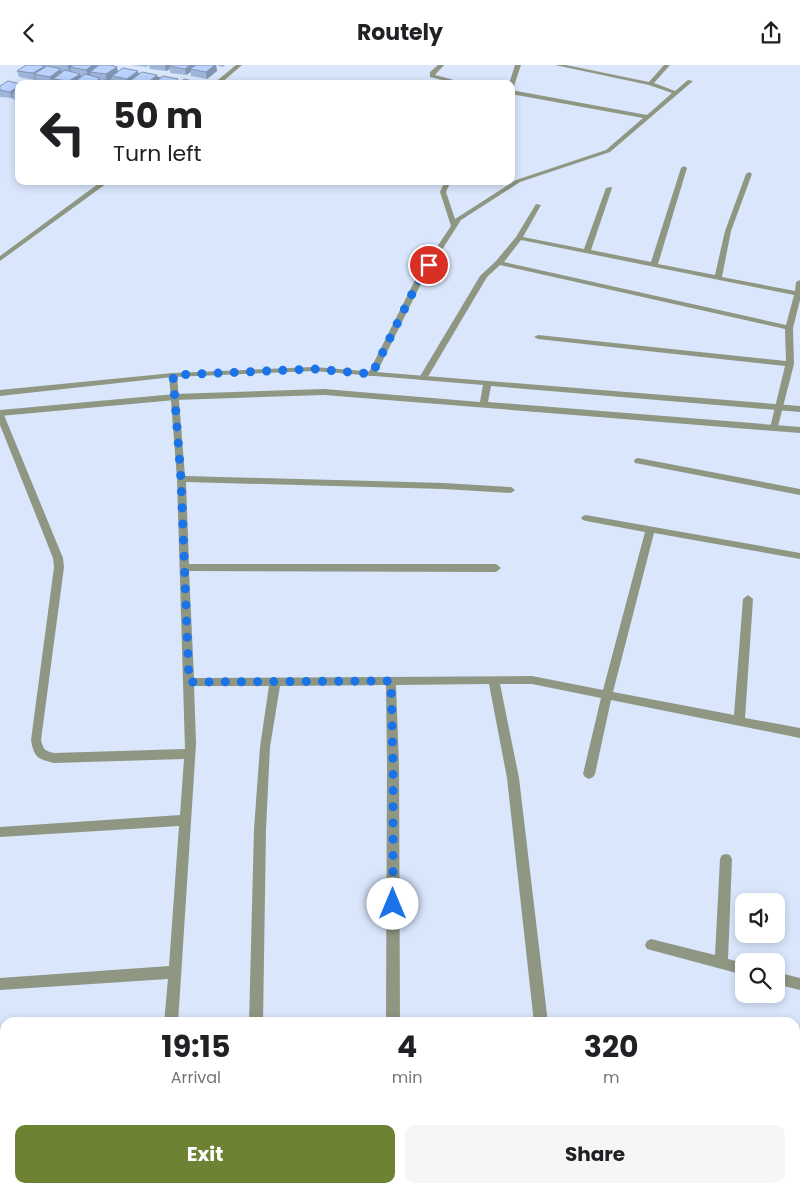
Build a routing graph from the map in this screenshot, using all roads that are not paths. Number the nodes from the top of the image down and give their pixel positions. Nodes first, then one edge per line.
1 (239, 65) edge
2 (441, 65) edge
3 (518, 65) edge
4 (560, 65) edge
5 (667, 65) edge
6 (119, 71) edge
7 (165, 80) edge
8 (221, 80) edge
9 (447, 80) edge
10 (513, 80) edge
11 (690, 81) dead end
12 (650, 84) junction
13 (515, 93) edge
14 (677, 93) junction
15 (648, 117) junction
16 (684, 168) dead end
17 (749, 173) dead end
18 (515, 183) edge
19 (102, 185) edge
20 (446, 185) edge
21 (512, 185) edge
22 (609, 188) dead end
23 (538, 205) dead end
24 (454, 225) junction
25 (519, 237) junction
26 (587, 251) junction
27 (0, 259) edge
28 (499, 263) junction
29 (654, 265) junction
30 (718, 277) junction
31 (800, 282) edge
32 (798, 293) junction
33 (796, 314) edge
34 (789, 328) junction
35 (538, 337) dead end
36 (790, 364) junction
37 (372, 374) junction
38 (173, 375) junction
39 (423, 378) junction
40 (488, 383) junction
41 (0, 393) edge
42 (175, 397) junction
43 (484, 404) junction
44 (778, 407) junction
45 (800, 409) edge
46 (0, 414) edge
47 (774, 428) junction
48 (800, 431) edge
49 (638, 461) dead end
50 (181, 479) junction
51 (511, 490) dead end
52 (800, 492) edge
53 (586, 518) dead end
54 (650, 529) junction
55 (800, 556) edge
56 (184, 567) junction
57 (496, 568) dead end
58 (748, 599) dead end
59 (391, 681) junction
60 (494, 681) junction
61 (189, 682) junction
62 (275, 682) junction
63 (607, 695) junction
64 (740, 721) junction
65 (800, 733) edge
66 (190, 754) junction
67 (589, 775) dead end
68 (186, 819) junction
69 (0, 832) edge
70 (726, 859) dead end
71 (650, 945) dead end
72 (721, 963) junction
73 (735, 967) edge
74 (174, 971) junction
75 (785, 980) edge
76 (0, 983) edge
77 (800, 984) edge
78 (171, 1017) edge
79 (256, 1017) edge
80 (392, 1017) edge
81 (540, 1017) edge

1 - 8 street
2 - 9 street
3 - 10 street
4 - 12 street
5 - 12 street
6 - 7 street
11 - 14 street
12 - 14 street
13 - 15 street
14 - 15 street
15 - 18 street
16 - 29 street
17 - 30 street
19 - 27 street
20 - 24 street
21 - 24 street
22 - 26 street
23 - 25 street
24 - 37 street
25 - 26 street
25 - 28 street
26 - 29 street
28 - 34 street
28 - 39 street
29 - 30 street
30 - 32 street
31 - 32 street
32 - 33 street
33 - 34 street
34 - 36 street
35 - 36 street
36 - 44 street
37 - 38 street
37 - 39 street
38 - 41 street
38 - 42 street
39 - 40 street
40 - 43 street
40 - 44 street
42 - 43 street
42 - 46 street
42 - 50 street
43 - 47 street
44 - 45 street
44 - 47 street
46 - 66 street
47 - 48 street
49 - 52 street
50 - 51 street
50 - 56 street
53 - 54 street
54 - 55 street
54 - 63 street
56 - 57 street
56 - 61 street
58 - 64 street
59 - 60 street
59 - 62 street
59 - 80 street
60 - 63 street
60 - 81 street
61 - 62 street
61 - 66 street
62 - 79 street
63 - 64 street
63 - 67 street
64 - 65 street
66 - 68 street
68 - 69 street
68 - 74 street
70 - 72 street
71 - 72 street
72 - 73 street
74 - 76 street
74 - 78 street
75 - 77 street

